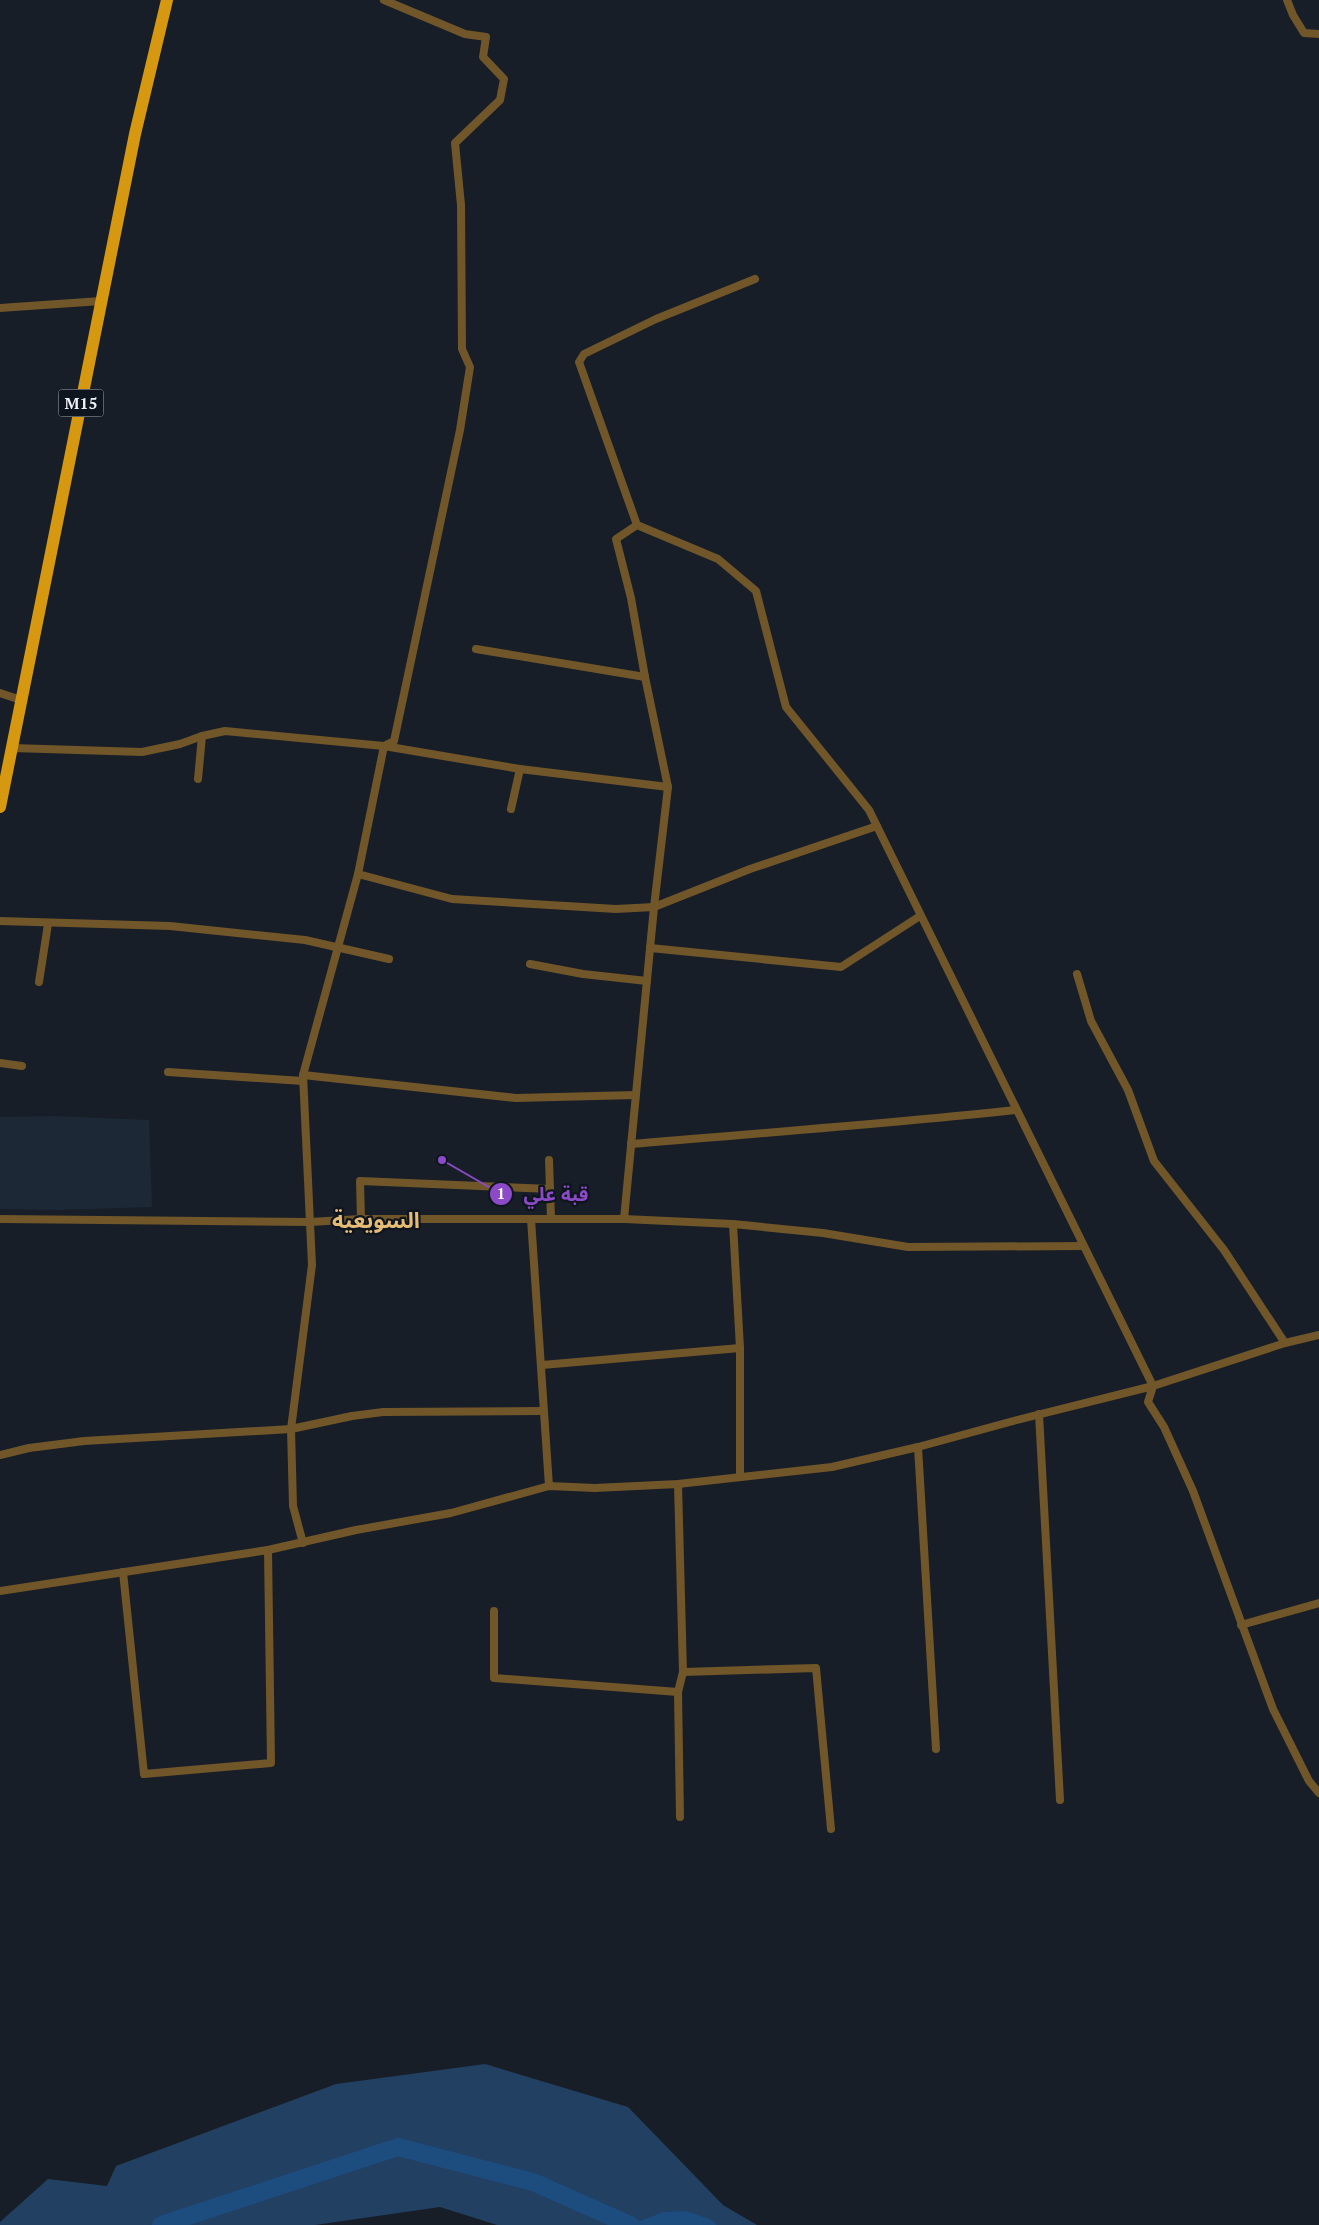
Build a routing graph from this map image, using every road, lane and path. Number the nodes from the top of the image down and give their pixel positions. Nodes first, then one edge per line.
1 (167, 0) edge
2 (384, 0) edge
3 (1287, 0) edge
4 (1319, 34) edge
5 (755, 279) dead end
6 (102, 301) junction
7 (0, 308) edge
8 (637, 524) junction
9 (476, 649) dead end
10 (645, 678) junction
11 (0, 693) edge
12 (21, 700) junction
13 (202, 736) junction
14 (384, 746) junction
15 (12, 748) junction
16 (520, 768) junction
17 (198, 779) dead end
18 (668, 787) junction
19 (1, 798) edge
20 (512, 808) dead end
21 (877, 826) junction
22 (358, 874) junction
23 (654, 907) junction
24 (920, 916) junction
25 (0, 921) edge
26 (48, 924) junction
27 (337, 948) junction
28 (650, 948) junction
29 (389, 959) dead end
30 (530, 964) dead end
31 (1077, 974) dead end
32 (647, 981) junction
33 (39, 982) dead end
34 (0, 1063) edge
35 (22, 1066) dead end
36 (168, 1072) dead end
37 (303, 1078) junction
38 (636, 1095) junction
39 (1015, 1110) junction
40 (631, 1144) junction
41 (549, 1160) dead end
42 (550, 1189) junction
43 (0, 1219) edge
44 (361, 1219) junction
45 (532, 1219) junction
46 (551, 1219) junction
47 (624, 1219) junction
48 (310, 1222) junction
49 (732, 1224) junction
50 (1082, 1246) junction
51 (1319, 1335) edge
52 (1285, 1342) junction
53 (740, 1348) junction
54 (542, 1365) junction
55 (1153, 1386) junction
56 (544, 1411) junction
57 (1039, 1414) junction
58 (291, 1429) junction
59 (918, 1447) junction
60 (0, 1455) edge
61 (740, 1477) junction
62 (678, 1484) junction
63 (549, 1486) junction
64 (303, 1544) junction
65 (268, 1550) junction
66 (123, 1572) junction
67 (0, 1591) edge
68 (1319, 1603) edge
69 (494, 1611) dead end
70 (1241, 1625) junction
71 (683, 1672) junction
72 (678, 1692) junction
73 (936, 1748) dead end
74 (1319, 1793) edge
75 (1060, 1800) dead end
76 (680, 1817) dead end
77 (830, 1829) dead end

1 - 6 highway, M15
2 - 14 street
3 - 4 street
5 - 8 street
6 - 7 street
6 - 12 highway, M15
8 - 10 street
8 - 21 street
9 - 10 street
10 - 18 street
11 - 12 street
12 - 15 highway, M15
13 - 14 street
13 - 15 street
13 - 17 street
14 - 16 street
14 - 22 street
15 - 19 highway, M15
16 - 18 street
16 - 20 street
18 - 23 street
21 - 23 street
21 - 24 street
22 - 23 street
22 - 27 street
23 - 28 street
24 - 28 street
24 - 39 street
25 - 26 street
26 - 27 street
26 - 33 street
27 - 29 street
27 - 37 street
28 - 32 street
30 - 32 street
31 - 52 street
32 - 38 street
34 - 35 street
36 - 37 street
37 - 38 street
37 - 48 street
38 - 40 street
39 - 40 street
39 - 50 street
40 - 47 street
41 - 42 street
42 - 44 street
42 - 46 street
43 - 48 street
44 - 45 street
44 - 48 street
45 - 46 street
45 - 54 street
46 - 47 street
47 - 49 street
48 - 58 street
49 - 50 street
49 - 53 street
50 - 55 street
51 - 52 street
52 - 55 street
53 - 54 street
53 - 61 street
54 - 56 street
55 - 57 street
55 - 70 street
56 - 58 street
56 - 63 street
57 - 59 street
57 - 75 street
58 - 60 street
58 - 64 street
59 - 61 street
59 - 73 street
61 - 62 street
62 - 63 street
62 - 71 street
63 - 64 street
64 - 65 street
65 - 66 street
65 - 66 street
66 - 67 street
68 - 70 street
69 - 72 street
70 - 74 street
71 - 72 street
71 - 77 street
72 - 76 street

